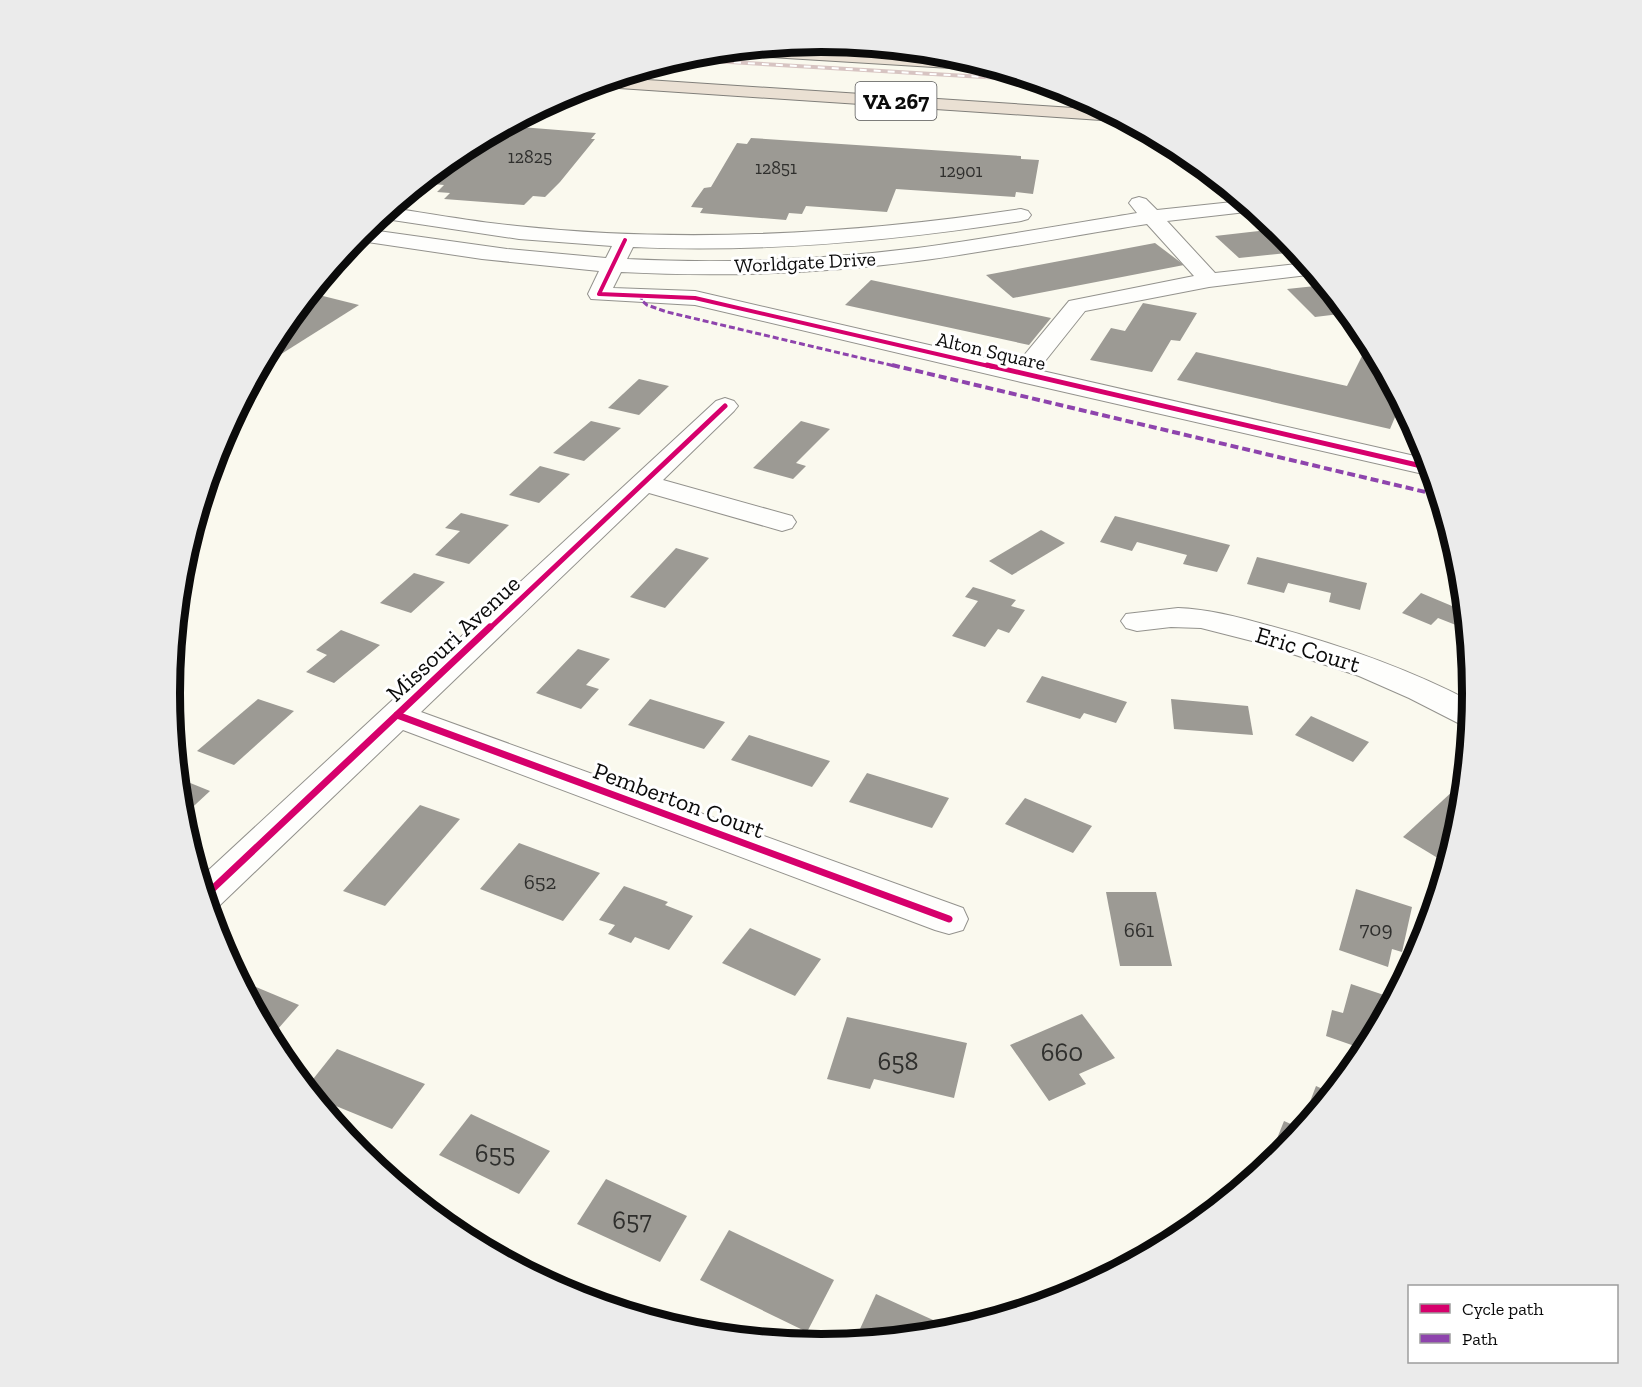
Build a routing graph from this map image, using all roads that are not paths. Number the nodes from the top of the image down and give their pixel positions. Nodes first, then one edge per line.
1 (793, 53) edge
2 (925, 61) edge
3 (626, 84) edge
4 (676, 87) junction
5 (1066, 101) edge
6 (1096, 115) edge
7 (1161, 193) dead end
8 (1238, 207) edge
9 (1038, 212) dead end
10 (395, 215) edge
11 (1152, 216) junction
12 (371, 237) edge
13 (625, 240) junction
14 (613, 265) junction
15 (1302, 270) edge
16 (1209, 279) junction
17 (1021, 375) junction
18 (725, 406) dead end
19 (1420, 466) edge
20 (644, 483) junction
21 (782, 522) dead end
22 (1137, 621) dead end
23 (1462, 711) edge
24 (397, 715) junction
25 (211, 890) edge
26 (949, 919) dead end

1 - 2 highway
3 - 4 highway, VA 267
4 - 5 highway
4 - 6 highway, VA 267
7 - 11 street
8 - 11 street, Worldgate Drive
9 - 13 street, Worldgate Drive
10 - 13 street, Worldgate Drive
11 - 14 street, Worldgate Drive
11 - 16 street
12 - 14 street, Worldgate Drive
13 - 14 street, Alton Square
14 - 17 street, Alton Square
15 - 16 street
16 - 17 street
17 - 19 street, Alton Square
18 - 20 street, Missouri Avenue
20 - 21 street
20 - 24 street, Missouri Avenue
22 - 23 street, Eric Court
24 - 25 street, Missouri Avenue
24 - 26 street, Pemberton Court

